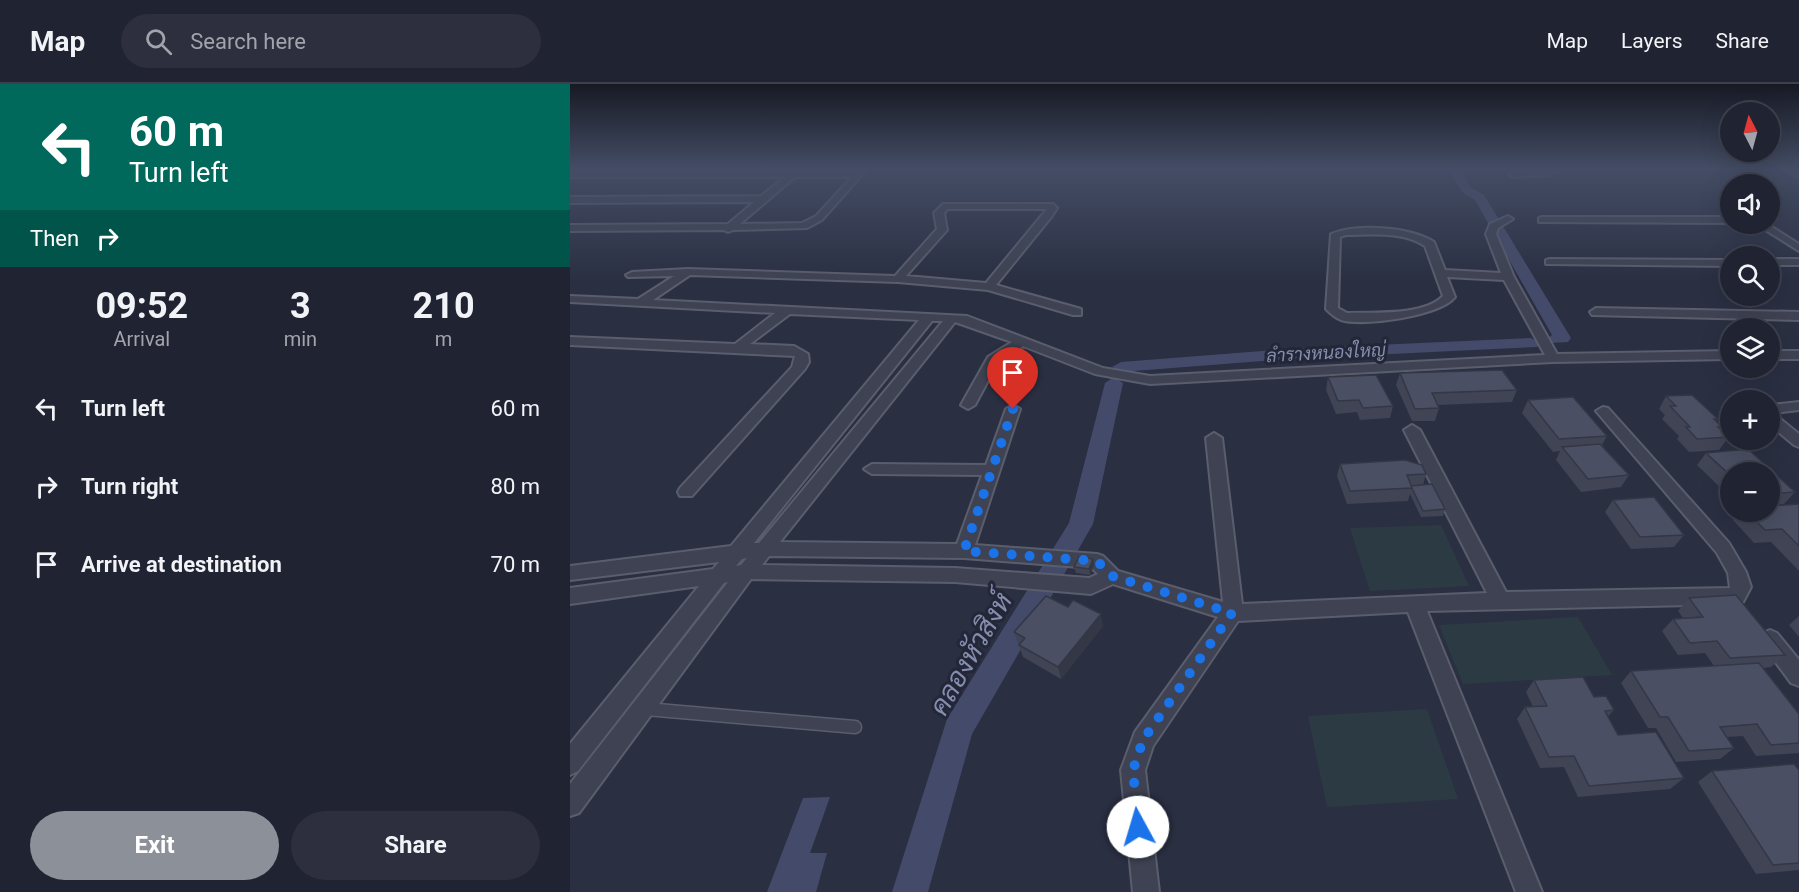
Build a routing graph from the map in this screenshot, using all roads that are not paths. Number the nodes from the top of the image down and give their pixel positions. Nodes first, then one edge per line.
1 (755, 206) edge
2 (830, 206) edge
3 (1542, 220) dead end
4 (1720, 220) edge
5 (1501, 222) dead end
6 (570, 228) edge
7 (728, 229) junction
8 (1777, 234) edge
9 (1799, 248) edge
10 (1550, 262) dead end
11 (1780, 262) edge
12 (1799, 262) edge
13 (1720, 263) edge
14 (694, 272) junction
15 (1439, 273) junction
16 (632, 275) dead end
17 (1508, 277) junction
18 (898, 279) junction
19 (989, 287) junction
20 (570, 298) edge
21 (641, 302) junction
22 (665, 303) junction
23 (788, 309) junction
24 (1077, 312) dead end
25 (1596, 312) dead end
26 (929, 316) junction
27 (1799, 316) edge
28 (952, 318) junction
29 (570, 341) edge
30 (1021, 342) junction
31 (736, 349) junction
32 (1720, 355) edge
33 (1780, 355) edge
34 (1799, 355) edge
35 (1553, 358) junction
36 (968, 405) dead end
37 (1799, 406) edge
38 (1780, 408) edge
39 (1013, 409) dead end
40 (1603, 411) dead end
41 (1780, 426) edge
42 (1412, 430) dead end
43 (1214, 438) dead end
44 (1799, 442) edge
45 (872, 469) dead end
46 (992, 470) junction
47 (686, 492) dead end
48 (764, 549) junction
49 (964, 551) junction
50 (736, 552) junction
51 (747, 572) junction
52 (570, 573) edge
53 (719, 574) junction
54 (1112, 576) junction
55 (1736, 596) junction
56 (570, 597) edge
57 (1500, 600) junction
58 (1415, 605) junction
59 (1232, 613) junction
60 (1799, 676) edge
61 (642, 709) junction
62 (855, 727) dead end
63 (570, 763) edge
64 (570, 804) edge
65 (1146, 892) edge
66 (1529, 892) edge

1 - 7 street
2 - 7 street
3 - 4 street
5 - 17 street
6 - 7 street
8 - 9 street
10 - 13 street
11 - 12 street
14 - 16 street
14 - 18 street
14 - 21 street
14 - 22 street
15 - 15 street
15 - 17 street
17 - 35 street
18 - 19 street
18 - 19 street
19 - 24 street
20 - 21 street
21 - 22 street
22 - 23 street
23 - 26 street
23 - 31 street
25 - 27 street
26 - 28 street
26 - 50 street
28 - 30 street
28 - 48 street
29 - 31 street
30 - 35 street
30 - 36 street
31 - 47 street
32 - 35 street
33 - 34 street
37 - 38 street
39 - 46 street
40 - 55 street
41 - 44 street
42 - 57 street
43 - 59 street
45 - 46 street
46 - 49 street
48 - 49 street
48 - 50 street
48 - 51 street
49 - 54 street
50 - 52 street
50 - 53 street
51 - 53 street
51 - 54 street
51 - 61 street
53 - 56 street
53 - 63 street
54 - 59 street
55 - 57 street
55 - 60 street
57 - 58 street
58 - 59 street
58 - 66 street
59 - 65 street
61 - 62 lane
61 - 64 street

